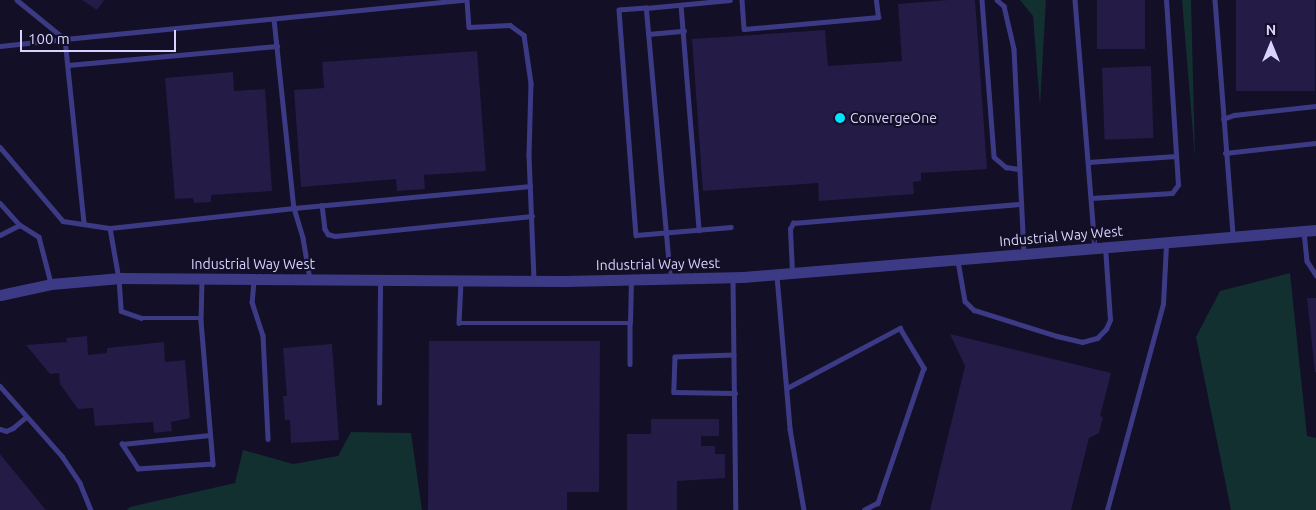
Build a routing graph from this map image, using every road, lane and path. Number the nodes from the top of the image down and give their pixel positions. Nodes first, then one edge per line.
1 (17, 0) edge
2 (467, 0) edge
3 (730, 0) edge
4 (742, 0) edge
5 (876, 0) edge
6 (982, 0) edge
7 (996, 0) edge
8 (1075, 0) edge
9 (1166, 0) edge
10 (1215, 0) edge
11 (681, 5) junction
12 (646, 8) junction
13 (274, 19) junction
14 (684, 31) junction
15 (648, 34) junction
16 (65, 39) junction
17 (0, 46) edge
18 (277, 46) junction
19 (68, 64) junction
20 (1316, 106) edge
21 (1223, 119) junction
22 (1316, 143) edge
23 (0, 147) edge
24 (1225, 153) junction
25 (1176, 156) junction
26 (1088, 162) junction
27 (1019, 169) junction
28 (530, 186) junction
29 (1091, 198) junction
30 (0, 203) edge
31 (1021, 204) junction
32 (322, 205) junction
33 (294, 208) junction
34 (532, 216) junction
35 (84, 224) junction
36 (20, 225) junction
37 (731, 227) dead end
38 (110, 228) junction
39 (699, 230) junction
40 (1310, 230) edge
41 (666, 232) junction
42 (0, 235) edge
43 (1233, 237) junction
44 (1166, 242) junction
45 (1100, 248) junction
46 (1024, 254) junction
47 (958, 260) junction
48 (792, 273) junction
49 (777, 274) junction
50 (1316, 275) edge
51 (733, 277) junction
52 (119, 278) junction
53 (202, 279) junction
54 (254, 279) junction
55 (310, 280) junction
56 (380, 280) junction
57 (461, 280) junction
58 (631, 280) junction
59 (670, 280) junction
60 (534, 281) junction
61 (51, 284) junction
62 (0, 294) edge
63 (201, 318) junction
64 (630, 323) junction
65 (734, 356) junction
66 (630, 364) dead end
67 (0, 386) edge
68 (787, 388) junction
69 (735, 393) junction
70 (379, 403) dead end
71 (26, 417) junction
72 (0, 429) edge
73 (210, 435) junction
74 (268, 439) dead end
75 (91, 510) edge
76 (736, 510) edge
77 (804, 510) edge
78 (865, 510) edge
79 (1107, 510) edge

1 - 16 lane
2 - 13 lane
2 - 28 lane
3 - 11 lane
4 - 5 lane
6 - 27 lane
7 - 27 lane
8 - 26 lane
9 - 25 lane
10 - 21 lane
11 - 12 lane
11 - 14 lane
12 - 15 lane
12 - 41 lane
13 - 16 lane
13 - 18 lane
14 - 15 lane
14 - 39 lane
15 - 41 lane
16 - 17 lane
16 - 19 lane
18 - 19 lane
18 - 33 lane
19 - 35 lane
20 - 21 lane
21 - 24 lane
22 - 24 lane
23 - 35 lane
24 - 43 lane
25 - 26 lane
25 - 29 lane
26 - 29 lane
27 - 31 lane
28 - 32 lane
28 - 34 lane
29 - 45 lane
30 - 36 lane
31 - 46 lane
31 - 48 lane
32 - 33 lane
32 - 34 lane
33 - 38 lane
33 - 55 lane
34 - 60 lane
35 - 38 lane
36 - 42 lane
36 - 61 lane
37 - 39 lane
38 - 52 lane
39 - 41 lane
40 - 43 street, Industrial Way West
40 - 50 lane
41 - 59 lane
43 - 44 street, Industrial Way West
44 - 45 street, Industrial Way West
44 - 79 lane
45 - 46 street, Industrial Way West
45 - 47 lane
46 - 47 street, Industrial Way West
47 - 48 street, Industrial Way West
48 - 49 street, Industrial Way West
49 - 51 street, Industrial Way West
49 - 68 lane
51 - 59 street, Industrial Way West
51 - 65 lane
52 - 53 street, Industrial Way West
52 - 61 street, Industrial Way West
52 - 63 lane
53 - 54 street, Industrial Way West
53 - 63 lane
54 - 55 street, Industrial Way West
54 - 74 lane
55 - 56 street, Industrial Way West
56 - 57 street, Industrial Way West
56 - 70 lane
57 - 60 street, Industrial Way West
57 - 64 lane
58 - 59 street, Industrial Way West
58 - 60 street, Industrial Way West
58 - 64 lane
61 - 62 street, Industrial Way West
63 - 73 lane
64 - 66 lane
65 - 69 lane
65 - 69 lane
67 - 71 lane
68 - 77 lane
68 - 78 lane
69 - 76 lane
71 - 72 lane
71 - 75 lane
73 - 73 lane

